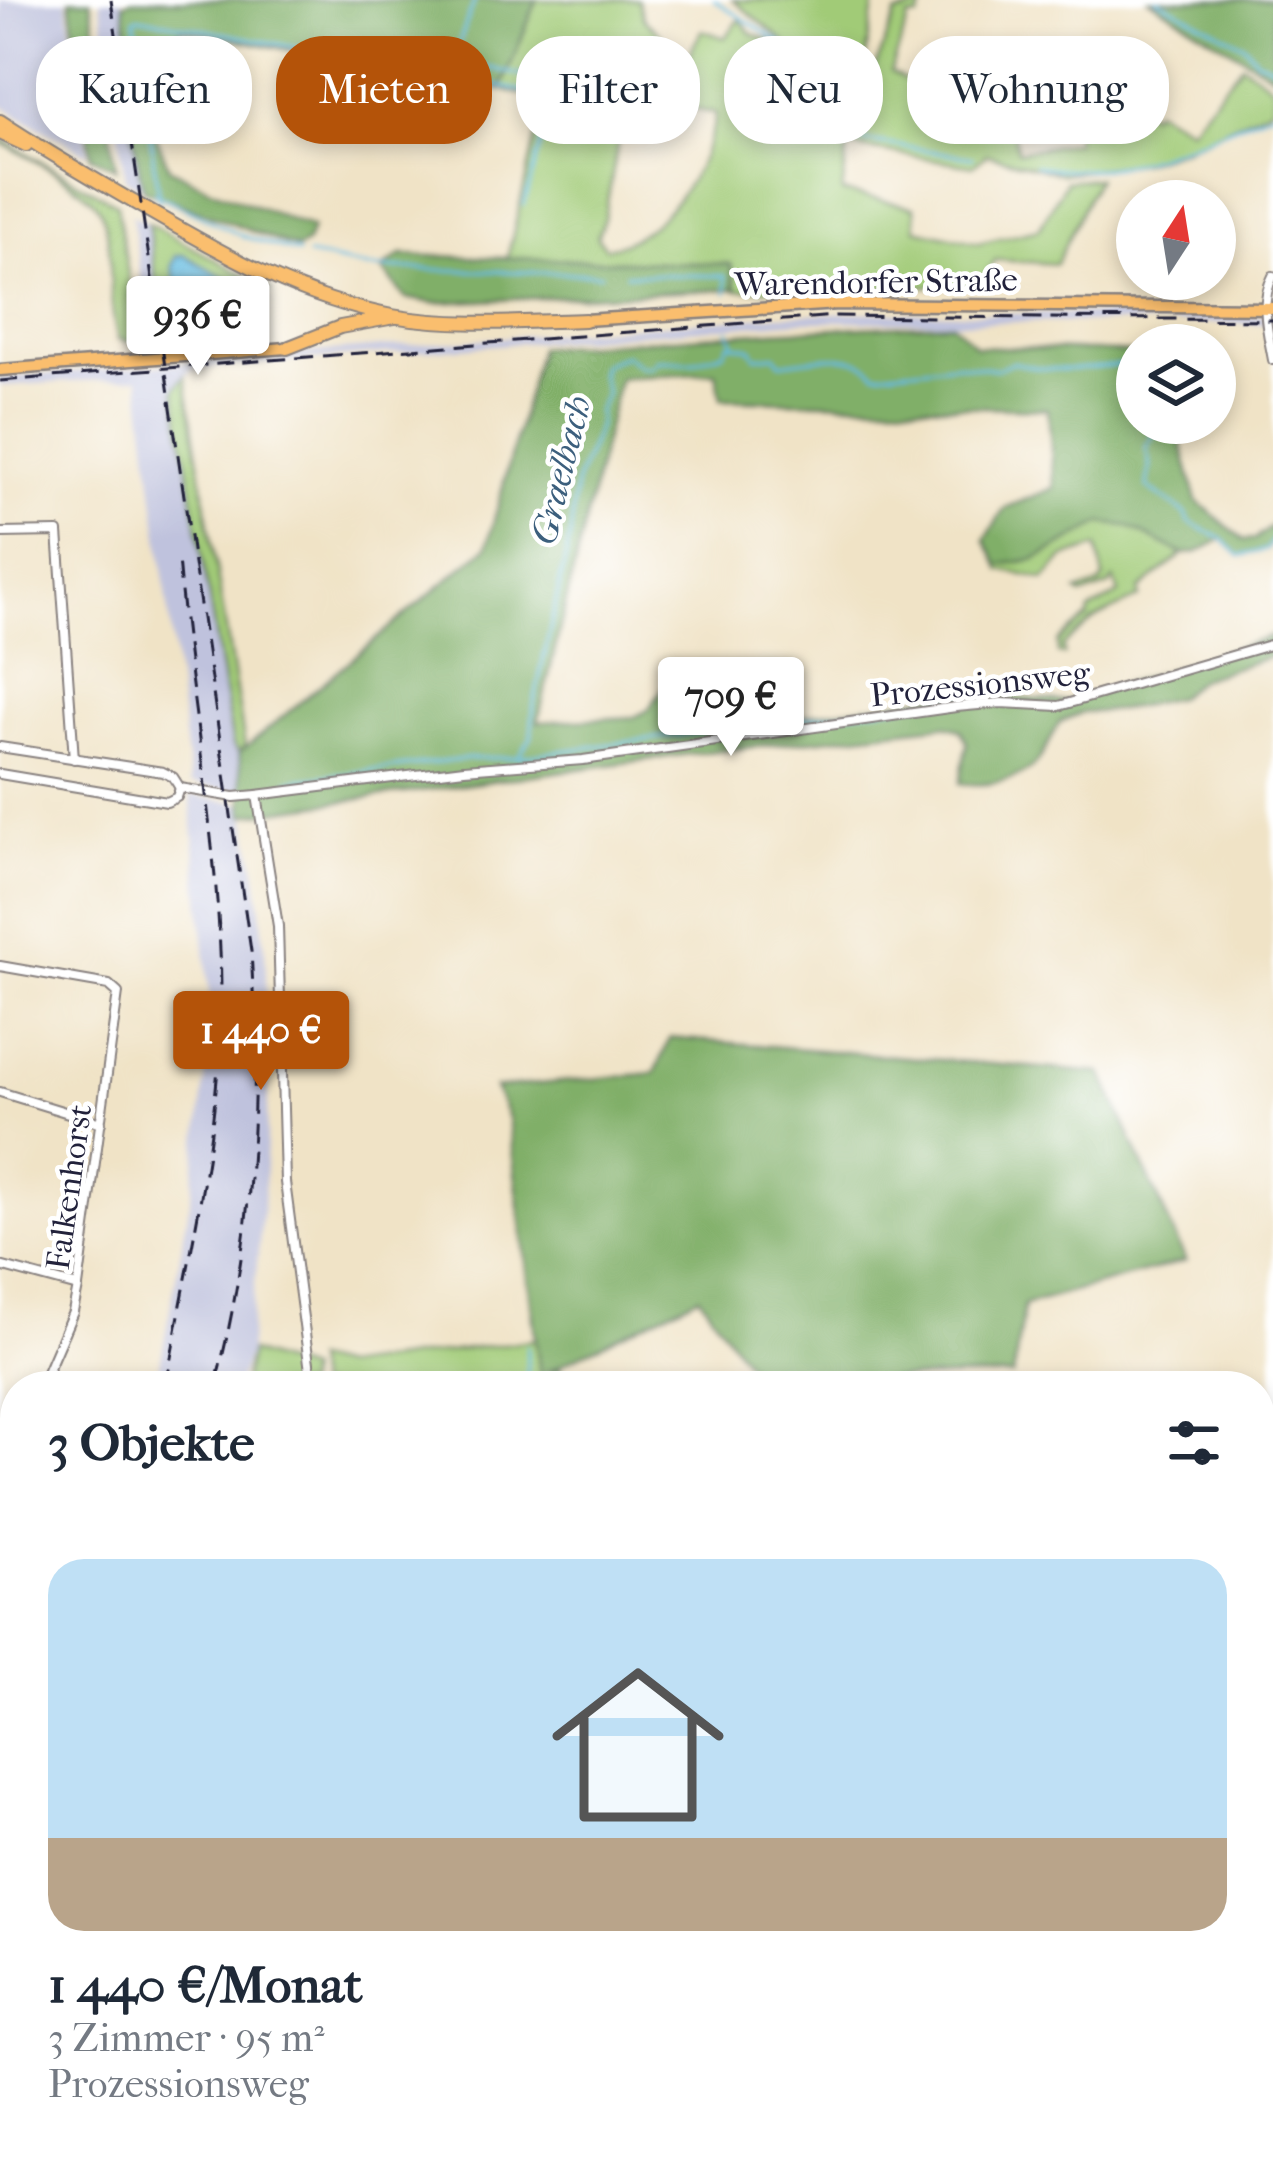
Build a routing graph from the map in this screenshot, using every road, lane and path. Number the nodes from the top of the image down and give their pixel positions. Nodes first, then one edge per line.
1 (0, 121) edge
2 (0, 133) edge
3 (50, 154) junction
4 (1273, 276) edge
5 (1269, 308) edge
6 (396, 317) junction
7 (585, 320) joint
8 (287, 348) joint
9 (1273, 360) edge
10 (0, 370) edge
11 (0, 533) edge
12 (1273, 644) edge
13 (0, 747) edge
14 (74, 759) junction
15 (0, 774) edge
16 (180, 788) junction
17 (257, 795) junction
18 (0, 966) edge
19 (0, 1093) edge
20 (101, 1123) junction
21 (0, 1266) edge
22 (78, 1287) junction
23 (47, 1371) edge
24 (310, 1371) edge

1 - 3 highway
2 - 3 highway
3 - 6 highway
4 - 5 street
5 - 7 main road, Warendorfer Straße
5 - 9 street
6 - 7 highway, Warendorfer Straße
6 - 8 highway
8 - 10 main road
11 - 14 street
12 - 17 street, Prozessionsweg
13 - 14 street, Prozessionsweg
14 - 16 street, Prozessionsweg
15 - 16 street, Prozessionsweg
16 - 17 street, Prozessionsweg
17 - 24 street
18 - 20 street, Falkenhorst
19 - 20 street
20 - 22 street, Falkenhorst
21 - 22 street
22 - 23 street, Falkenhorst

